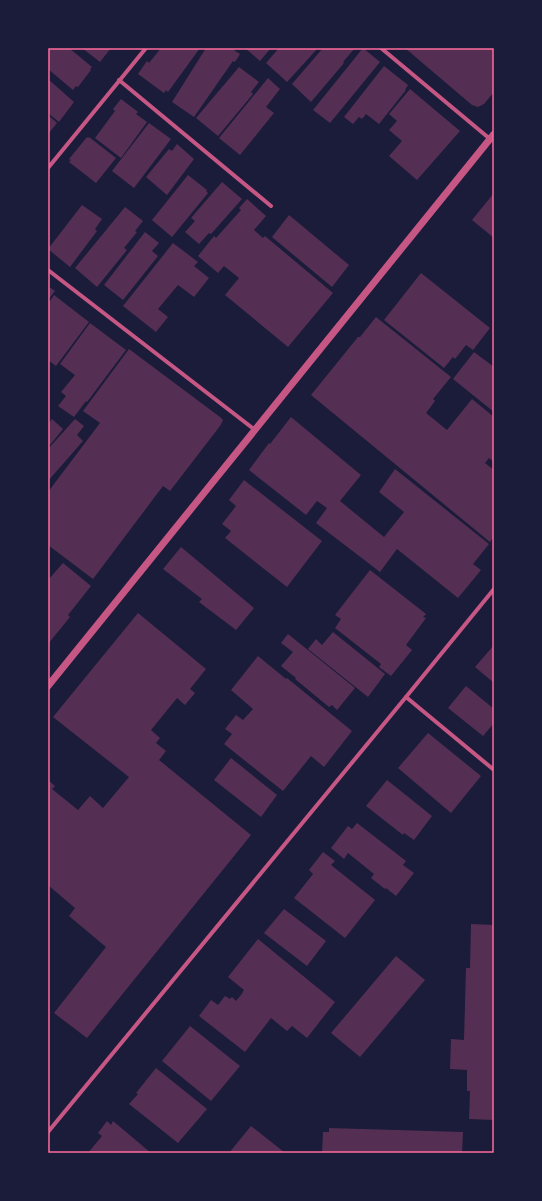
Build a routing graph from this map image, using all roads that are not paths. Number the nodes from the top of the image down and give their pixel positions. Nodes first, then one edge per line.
1 (146, 48) edge
2 (381, 48) edge
3 (119, 80) junction
4 (492, 137) edge
5 (48, 168) edge
6 (271, 206) dead end
7 (48, 270) edge
8 (255, 430) junction
9 (494, 589) edge
10 (48, 686) edge
11 (406, 697) junction
12 (494, 770) edge
13 (48, 1132) edge

1 - 3 street
2 - 4 street
3 - 5 street
3 - 6 street
4 - 8 street
7 - 8 street
8 - 10 street
9 - 11 street
11 - 12 street
11 - 13 street

